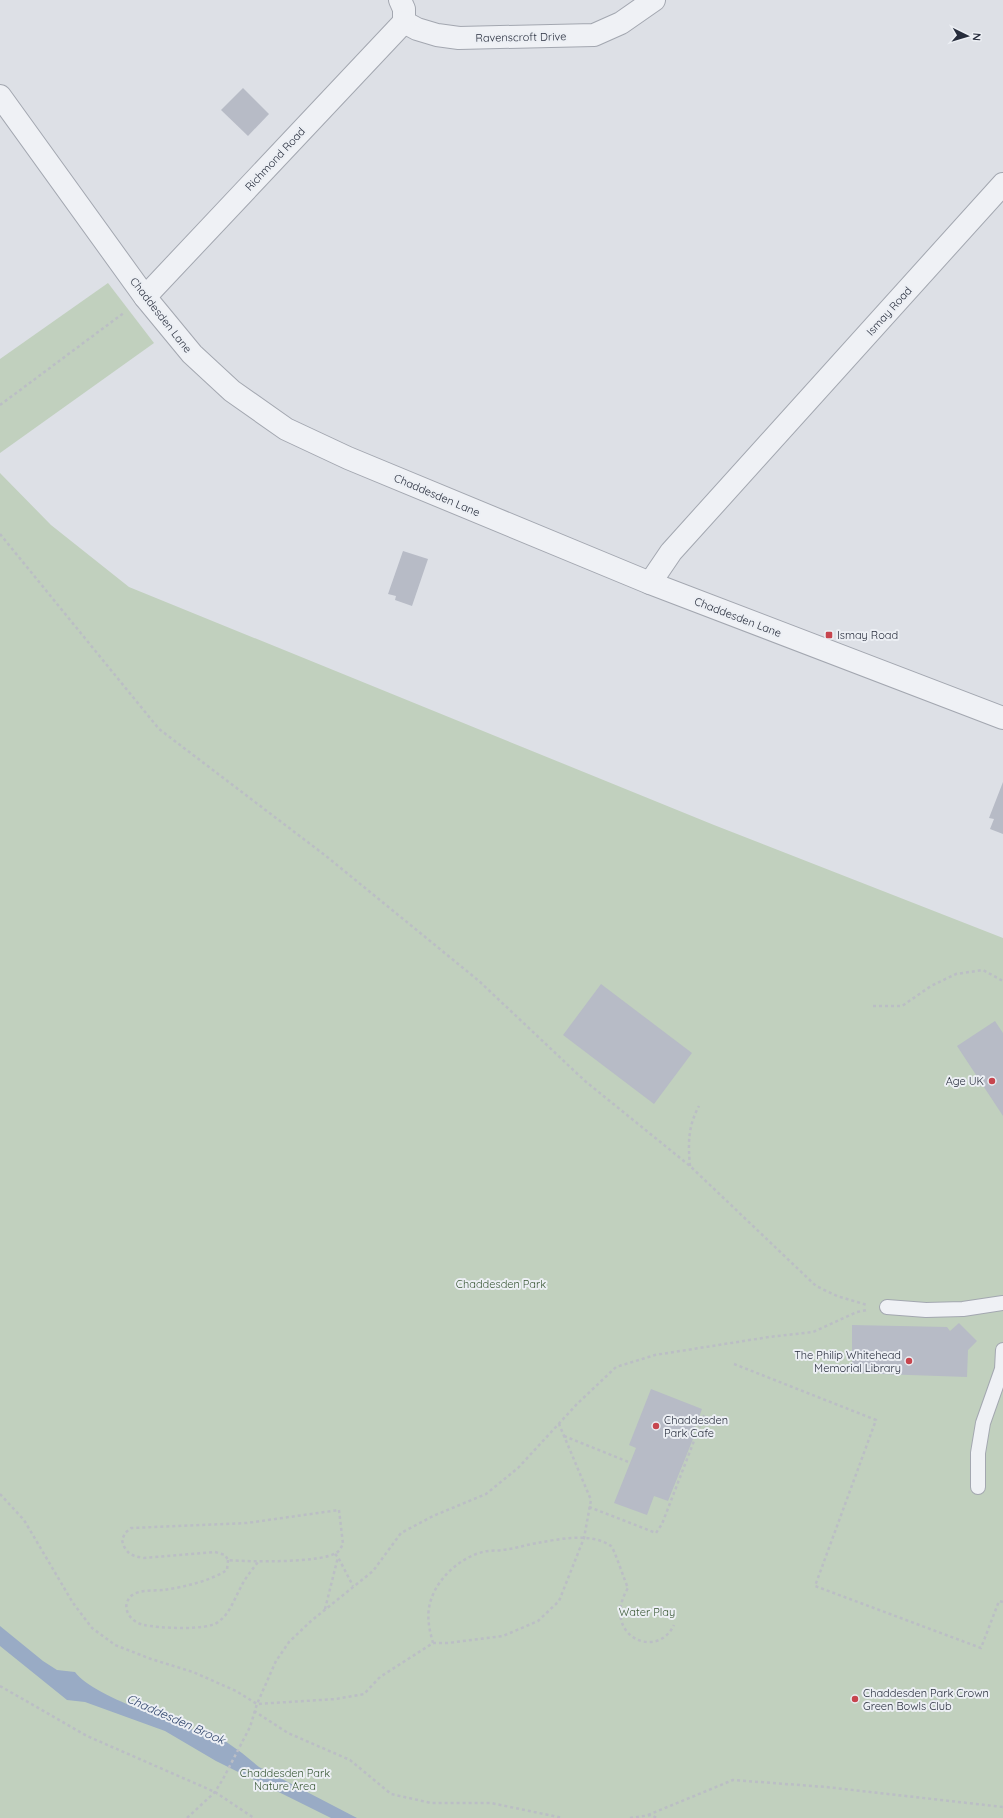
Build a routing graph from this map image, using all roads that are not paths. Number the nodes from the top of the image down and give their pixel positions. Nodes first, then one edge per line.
1 (400, 0) edge
2 (654, 0) edge
3 (404, 22) junction
4 (0, 96) edge
5 (1003, 184) edge
6 (145, 297) junction
7 (650, 584) junction
8 (1003, 718) edge
9 (1003, 1303) edge
10 (887, 1307) road end
11 (1003, 1350) edge
12 (978, 1488) dead end

1 - 3 street
2 - 3 street, Ravenscroft Drive
3 - 6 street, Richmond Road
4 - 6 street, Chaddesden Lane
5 - 7 street, Ismay Road
6 - 7 street, Chaddesden Lane
7 - 8 street, Chaddesden Lane
9 - 10 lane
11 - 12 lane

